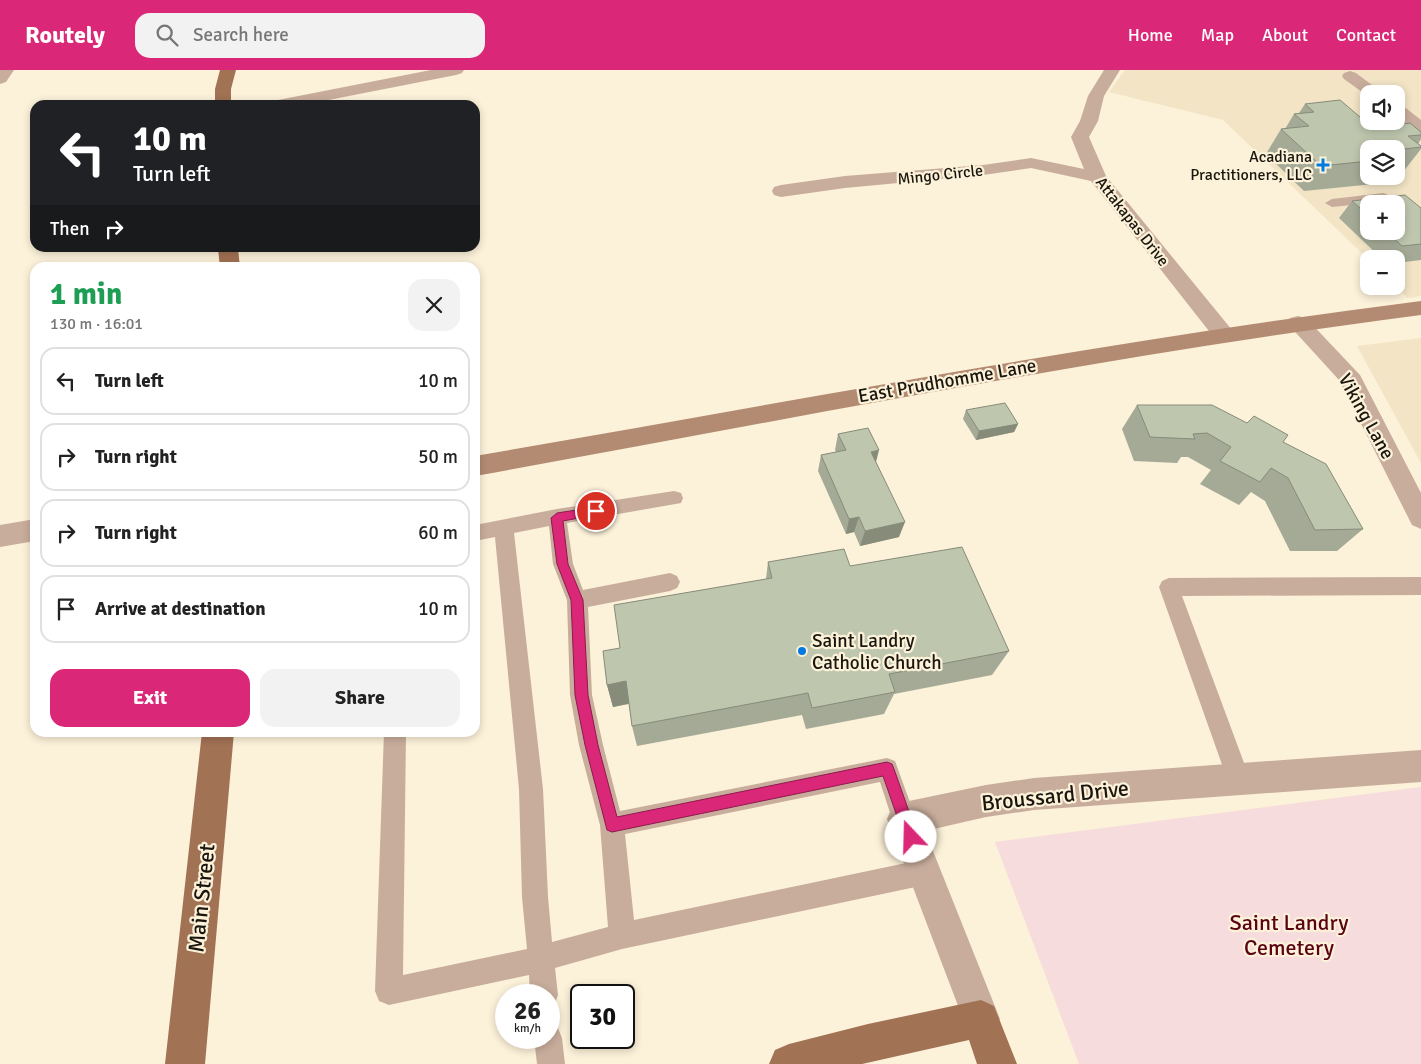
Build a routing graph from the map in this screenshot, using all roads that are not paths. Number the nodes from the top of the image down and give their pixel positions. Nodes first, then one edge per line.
1 (6, 70) edge
2 (228, 70) edge
3 (456, 70) edge
4 (1112, 70) edge
5 (1350, 76) dead end
6 (0, 79) edge
7 (1363, 85) edge
8 (223, 100) edge
9 (303, 100) edge
10 (1405, 116) edge
11 (1421, 128) edge
12 (1066, 145) junction
13 (1031, 163) junction
14 (1097, 177) junction
15 (781, 191) dead end
16 (1360, 200) edge
17 (1332, 203) dead end
18 (1421, 308) edge
19 (1298, 323) junction
20 (1224, 335) junction
21 (480, 465) edge
22 (674, 498) dead end
23 (557, 518) junction
24 (1421, 518) edge
25 (504, 528) junction
26 (30, 531) edge
27 (480, 532) edge
28 (0, 536) edge
29 (670, 582) dead end
30 (1421, 586) edge
31 (577, 600) junction
32 (218, 737) edge
33 (394, 737) edge
34 (1421, 766) edge
35 (1238, 779) junction
36 (904, 819) junction
37 (612, 825) junction
38 (925, 872) junction
39 (622, 936) junction
40 (541, 959) junction
41 (543, 984) edge
42 (981, 1019) junction
43 (549, 1049) edge
44 (185, 1064) edge
45 (551, 1064) edge
46 (789, 1064) edge
47 (997, 1064) edge

1 - 6 street
2 - 8 main road
3 - 9 street
4 - 12 street
5 - 7 street
10 - 11 street
12 - 13 street
12 - 14 street, Attakapas Drive
13 - 14 street, Mingo Circle
13 - 15 street, Mingo Circle
14 - 20 street, Attakapas Drive
16 - 17 lane
18 - 19 street, East Prudhomme Lane
19 - 20 street, East Prudhomme Lane
19 - 24 street, Viking Lane
20 - 21 street, East Prudhomme Lane
22 - 23 lane
23 - 25 lane
23 - 31 lane
25 - 27 lane
25 - 40 lane
26 - 28 street
29 - 31 lane
30 - 35 lane
31 - 37 lane
32 - 44 main road, Main Street
33 - 40 lane
34 - 35 street, Broussard Drive
35 - 36 street, Broussard Drive
36 - 37 lane
36 - 38 street
37 - 39 lane
38 - 39 lane
38 - 42 street
39 - 40 lane
40 - 41 lane
42 - 46 main road
42 - 47 main road
43 - 45 lane

